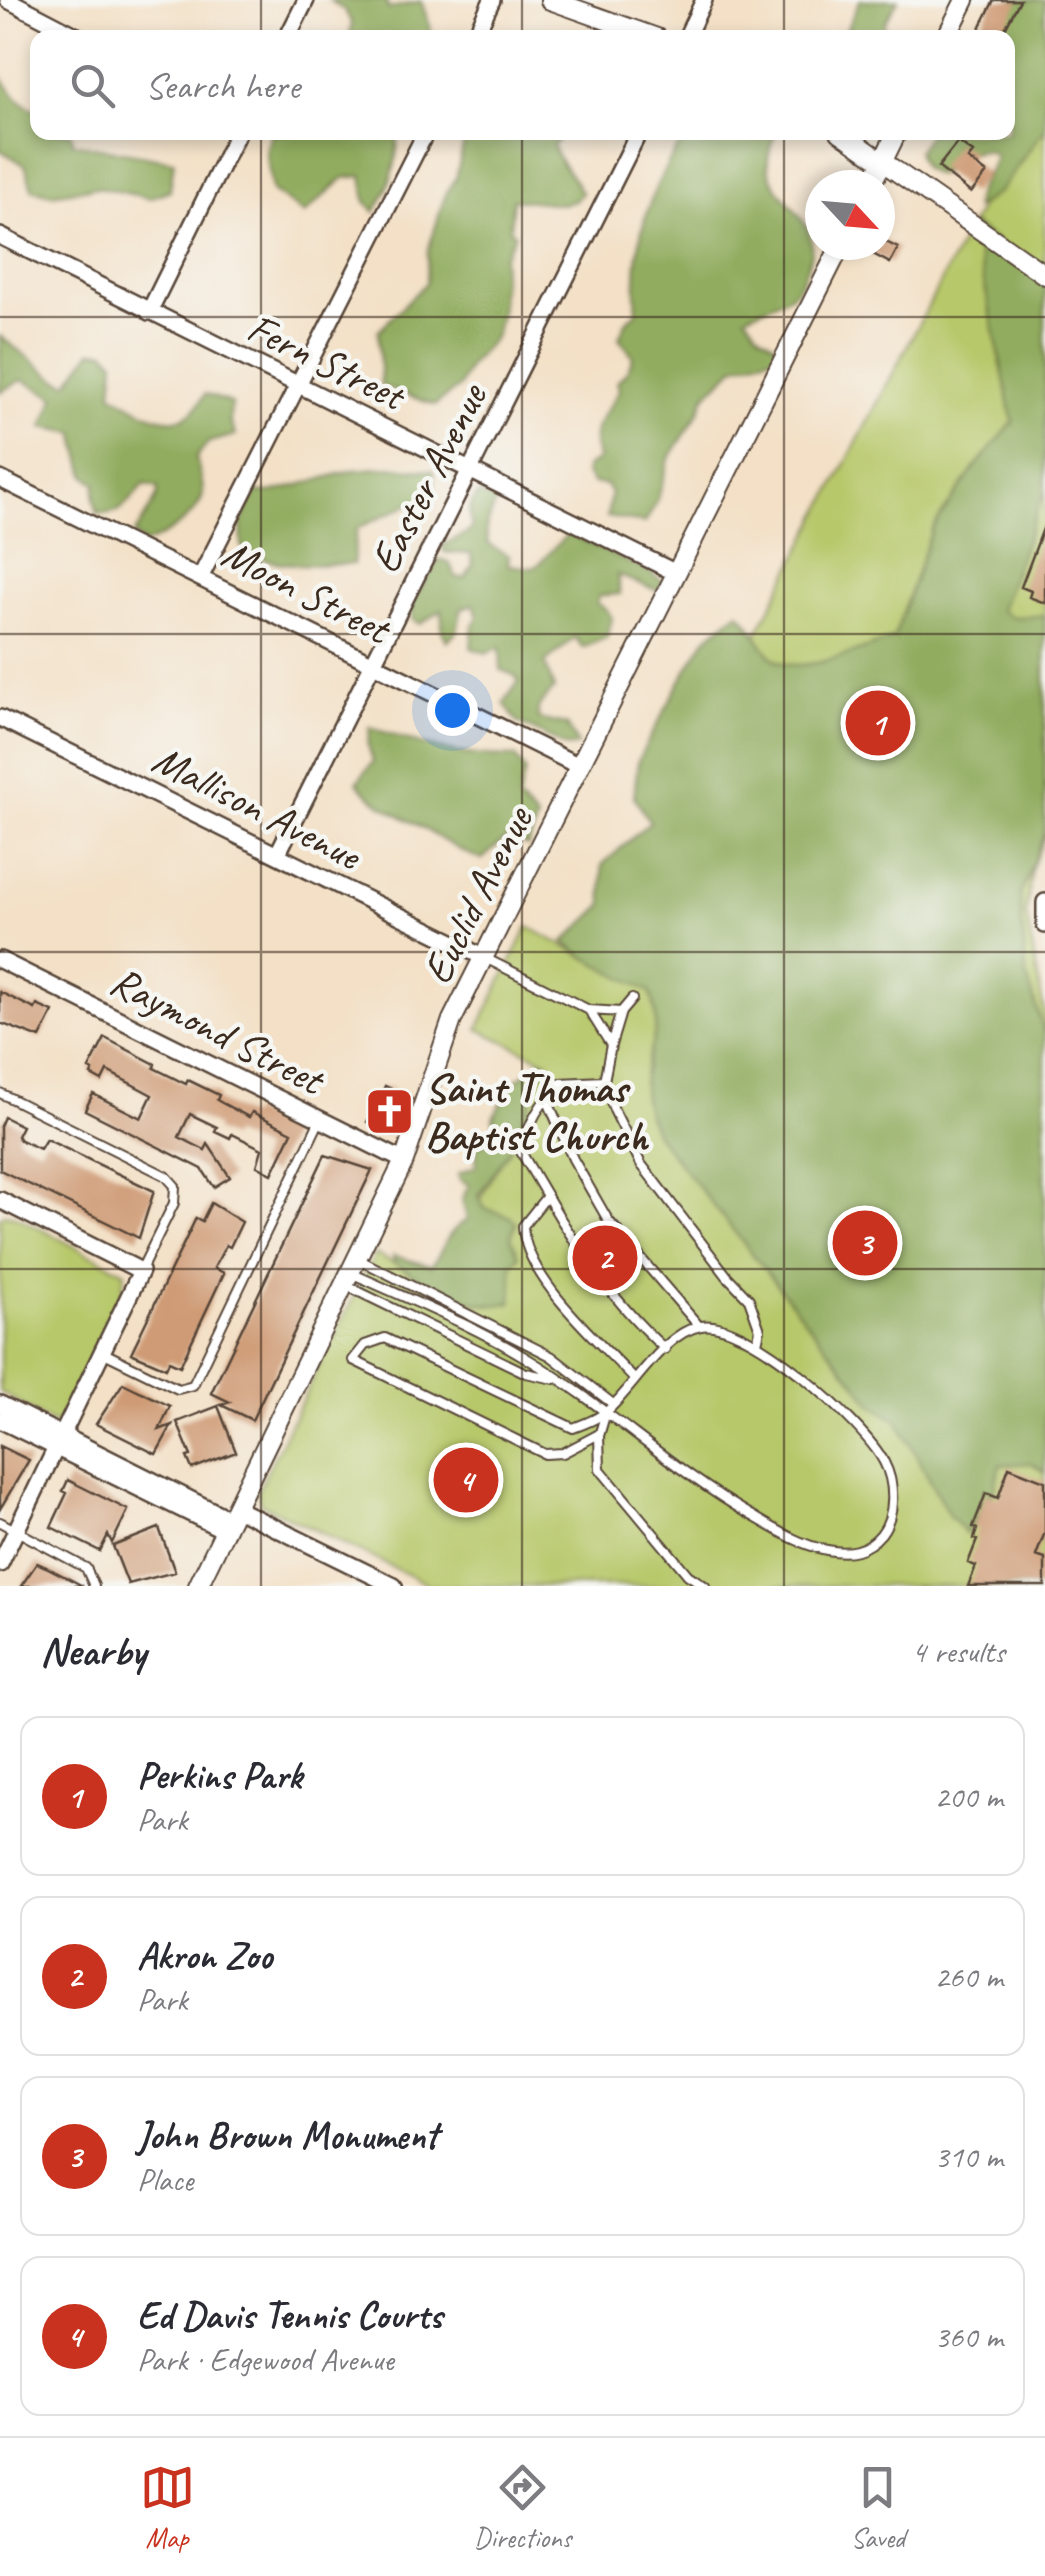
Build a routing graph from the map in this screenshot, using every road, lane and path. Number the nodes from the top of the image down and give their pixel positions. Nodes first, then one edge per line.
1 (8, 0) edge
2 (306, 0) edge
3 (492, 0) edge
4 (550, 0) edge
5 (704, 0) edge
6 (965, 0) edge
7 (66, 30) edge
8 (291, 30) edge
9 (478, 30) edge
10 (634, 30) edge
11 (690, 30) edge
12 (950, 30) edge
13 (234, 140) edge
14 (422, 140) edge
15 (636, 140) edge
16 (851, 140) edge
17 (894, 140) edge
18 (882, 162) junction
19 (878, 170) edge
20 (0, 236) edge
21 (834, 260) edge
22 (1045, 275) edge
23 (149, 312) junction
24 (297, 385) junction
25 (469, 470) junction
26 (0, 478) edge
27 (676, 573) junction
28 (201, 576) junction
29 (372, 664) junction
30 (0, 718) edge
31 (579, 766) junction
32 (277, 855) junction
33 (484, 957) junction
34 (0, 960) edge
35 (632, 999) dead end
36 (589, 1010) junction
37 (621, 1012) junction
38 (611, 1044) junction
39 (604, 1081) junction
40 (0, 1093) edge
41 (546, 1098) junction
42 (320, 1120) junction
43 (404, 1161) junction
44 (547, 1196) junction
45 (0, 1200) edge
46 (141, 1271) junction
47 (351, 1272) junction
48 (699, 1326) junction
49 (757, 1343) junction
50 (665, 1349) junction
51 (102, 1352) junction
52 (634, 1379) junction
53 (561, 1381) junction
54 (0, 1404) edge
55 (614, 1404) junction
56 (606, 1412) junction
57 (0, 1420) edge
58 (600, 1434) junction
59 (58, 1441) junction
60 (231, 1520) junction
61 (0, 1522) edge
62 (16, 1530) junction
63 (0, 1564) edge
64 (94, 1586) edge
65 (198, 1586) edge
66 (394, 1586) edge
67 (705, 1586) edge

1 - 7 street
2 - 8 street
3 - 9 street
4 - 10 street
5 - 11 street
6 - 12 street
13 - 23 street
14 - 24 street
15 - 25 street, Easter Avenue
16 - 18 street
17 - 18 street
18 - 19 street
18 - 22 street
20 - 23 street, Fern Street
21 - 27 street, Euclid Avenue
23 - 24 street, Fern Street
24 - 25 street, Fern Street
24 - 28 street
25 - 27 street, Fern Street
25 - 29 street, Easter Avenue
26 - 28 street, Moon Street
27 - 31 street, Euclid Avenue
28 - 29 street, Moon Street
29 - 31 street, Moon Street
29 - 32 street, Easter Avenue
30 - 32 street, Mallison Avenue
31 - 33 street, Euclid Avenue
32 - 33 street, Mallison Avenue
33 - 36 lane
33 - 43 street, Euclid Avenue
34 - 42 street, Raymond Street
35 - 37 lane
36 - 37 lane
36 - 38 lane
37 - 38 lane
38 - 39 lane
39 - 41 lane
39 - 49 lane
40 - 46 lane
41 - 44 lane
41 - 48 lane
42 - 43 street, Raymond Street
42 - 51 lane
43 - 47 street, Euclid Avenue
44 - 50 lane
44 - 52 lane
45 - 46 street
46 - 51 street
47 - 53 lane
47 - 53 lane
47 - 55 lane
47 - 60 street, Euclid Avenue
48 - 49 lane
48 - 50 lane
49 - 56 lane
50 - 52 lane
51 - 59 street
52 - 55 lane
53 - 56 lane
54 - 59 street
55 - 56 lane
56 - 58 lane
56 - 58 lane
57 - 59 street
58 - 67 lane
59 - 60 street
59 - 62 street
60 - 65 street, Euclid Avenue
60 - 66 street
61 - 62 lane
62 - 63 street
62 - 64 lane

